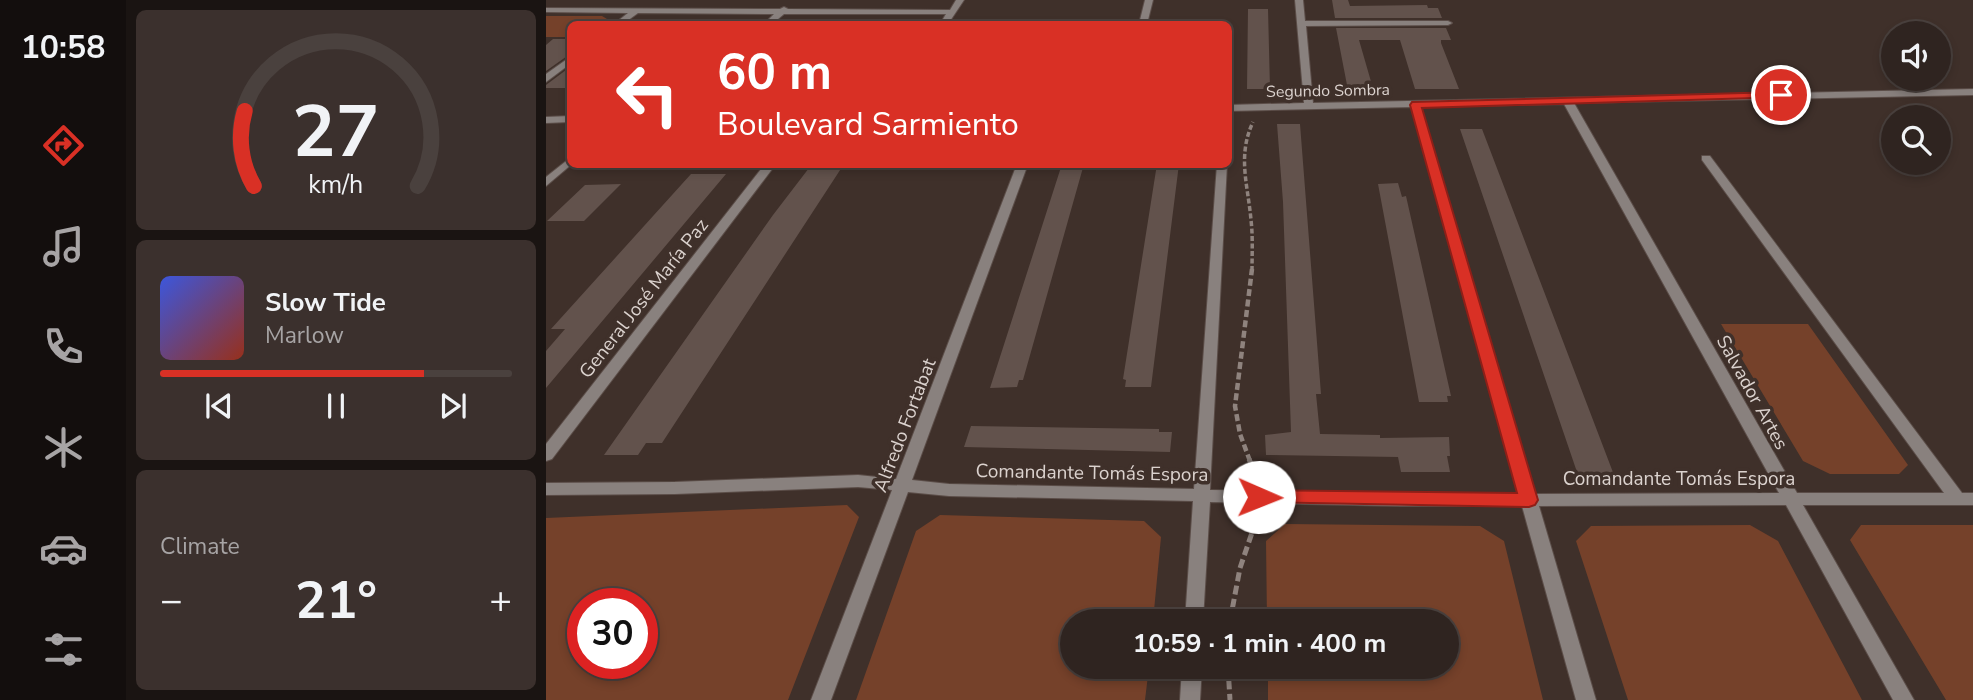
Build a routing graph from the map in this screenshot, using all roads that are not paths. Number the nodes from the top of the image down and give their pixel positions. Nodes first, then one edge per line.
1 (960, 0) edge
2 (1149, 0) edge
3 (1299, 0) edge
4 (784, 9) junction
5 (546, 10) edge
6 (637, 10) junction
7 (953, 12) junction
8 (622, 21) edge
9 (771, 21) edge
10 (946, 21) edge
11 (1144, 21) edge
12 (1448, 23) dead end
13 (1301, 24) junction
14 (567, 62) edge
15 (546, 79) edge
16 (1973, 92) edge
17 (1569, 102) junction
18 (1416, 105) junction
19 (1309, 107) junction
20 (1232, 108) edge
21 (567, 119) edge
22 (546, 120) edge
23 (1706, 158) dead end
24 (567, 164) edge
25 (768, 168) edge
26 (1021, 168) edge
27 (1222, 168) edge
28 (546, 183) edge
29 (546, 455) edge
30 (902, 485) junction
31 (546, 489) edge
32 (1202, 496) junction
33 (1791, 499) junction
34 (1965, 499) edge
35 (1529, 500) junction
36 (1195, 609) edge
37 (1191, 679) edge
38 (821, 700) edge
39 (1190, 700) edge
40 (1586, 700) edge
41 (1903, 700) edge

1 - 7 street
2 - 11 street
3 - 13 street
4 - 6 street
4 - 7 street
4 - 9 street
5 - 6 street
6 - 8 street
7 - 10 street
12 - 13 street
13 - 19 street
14 - 15 street
16 - 17 street, Segundo Sombra
17 - 18 street, Segundo Sombra
17 - 33 street, Salvador Artes
18 - 19 street, Segundo Sombra
18 - 35 street
19 - 20 street, Segundo Sombra
21 - 22 street
23 - 34 street
24 - 28 street
25 - 29 street, General José María Paz
26 - 30 street, Alfredo Fortabat
27 - 32 street
30 - 31 street, Comandante Tomás Espora
30 - 32 street, Comandante Tomás Espora
30 - 38 street, Alfredo Fortabat
32 - 35 street, Comandante Tomás Espora
32 - 36 street
33 - 34 street, Comandante Tomás Espora
33 - 35 street, Comandante Tomás Espora
33 - 41 street, Salvador Artes
35 - 40 street
37 - 39 street

